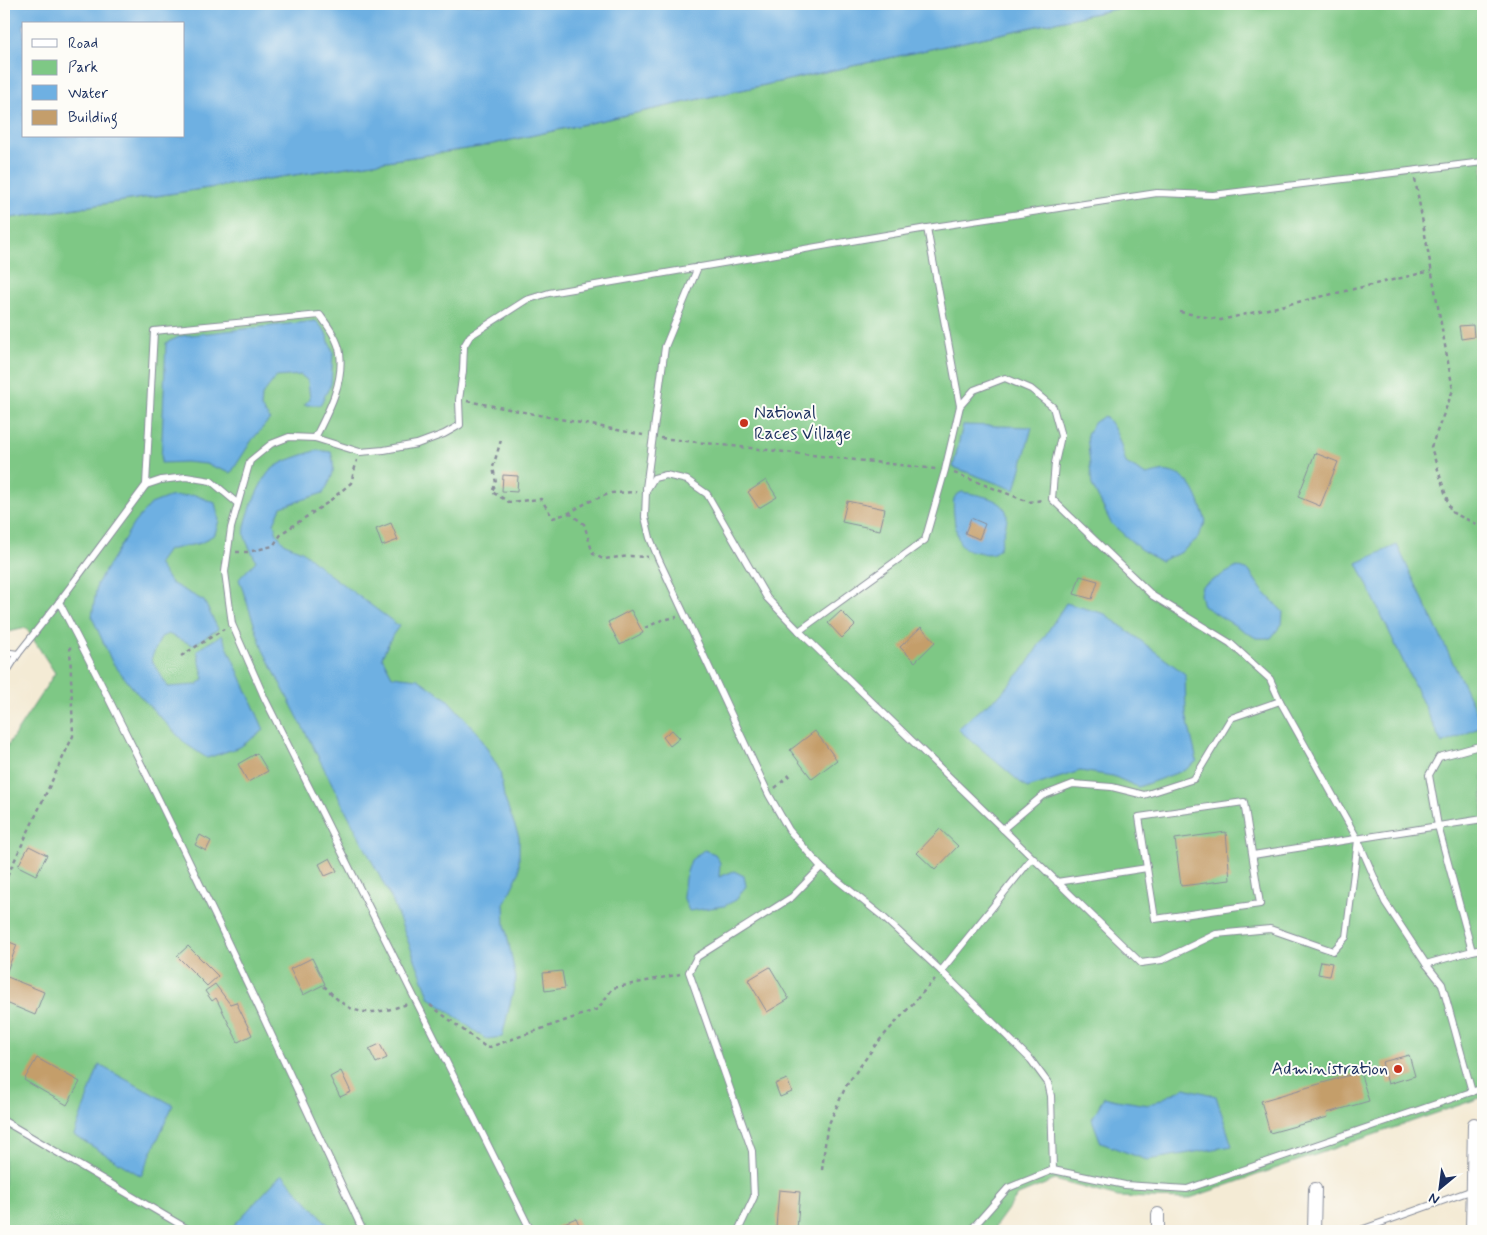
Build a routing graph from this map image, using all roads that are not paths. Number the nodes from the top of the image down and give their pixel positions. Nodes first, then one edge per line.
1 (1483, 162) edge
2 (927, 228) junction
3 (698, 267) junction
4 (960, 406) junction
5 (315, 438) junction
6 (146, 485) junction
7 (646, 491) junction
8 (237, 503) junction
9 (59, 602) junction
10 (799, 631) junction
11 (4, 652) edge
12 (18, 654) junction
13 (4, 676) edge
14 (1280, 701) junction
15 (1483, 745) edge
16 (1483, 819) edge
17 (1438, 826) junction
18 (1003, 829) junction
19 (1358, 840) junction
20 (1253, 855) junction
21 (1032, 858) junction
22 (822, 867) junction
23 (1147, 868) junction
24 (1057, 882) junction
25 (1483, 949) edge
26 (1472, 951) junction
27 (1426, 964) junction
28 (941, 971) junction
29 (1483, 1088) edge
30 (1472, 1092) junction
31 (4, 1121) edge
32 (1474, 1124) dead end
33 (1053, 1170) junction
34 (1315, 1189) dead end
35 (1472, 1190) junction
36 (1158, 1214) dead end
37 (191, 1231) edge
38 (363, 1231) edge
39 (531, 1231) edge
40 (738, 1231) edge
41 (970, 1231) edge
42 (1158, 1231) edge
43 (1314, 1231) edge
44 (1358, 1231) edge
45 (1472, 1231) edge

1 - 2 lane
2 - 3 lane
2 - 4 lane
3 - 5 lane
3 - 7 lane
4 - 10 lane
4 - 14 lane
5 - 6 lane
5 - 8 lane
6 - 8 lane
6 - 9 lane
7 - 10 lane
7 - 22 lane
8 - 39 lane
9 - 12 lane
9 - 38 lane
10 - 18 lane
11 - 12 lane
12 - 13 lane
14 - 18 lane
14 - 19 lane
15 - 17 lane
16 - 17 lane
17 - 19 lane
17 - 26 lane
18 - 21 lane
19 - 20 lane
19 - 24 lane
19 - 27 lane
20 - 23 lane
20 - 23 lane
21 - 24 lane
21 - 28 lane
22 - 28 lane
22 - 40 lane
23 - 24 lane
25 - 26 lane
26 - 27 lane
27 - 30 lane
28 - 33 lane
29 - 30 lane
30 - 33 lane
31 - 37 lane
32 - 35 street
33 - 41 lane
34 - 43 street
35 - 44 lane
35 - 45 street
36 - 42 street

